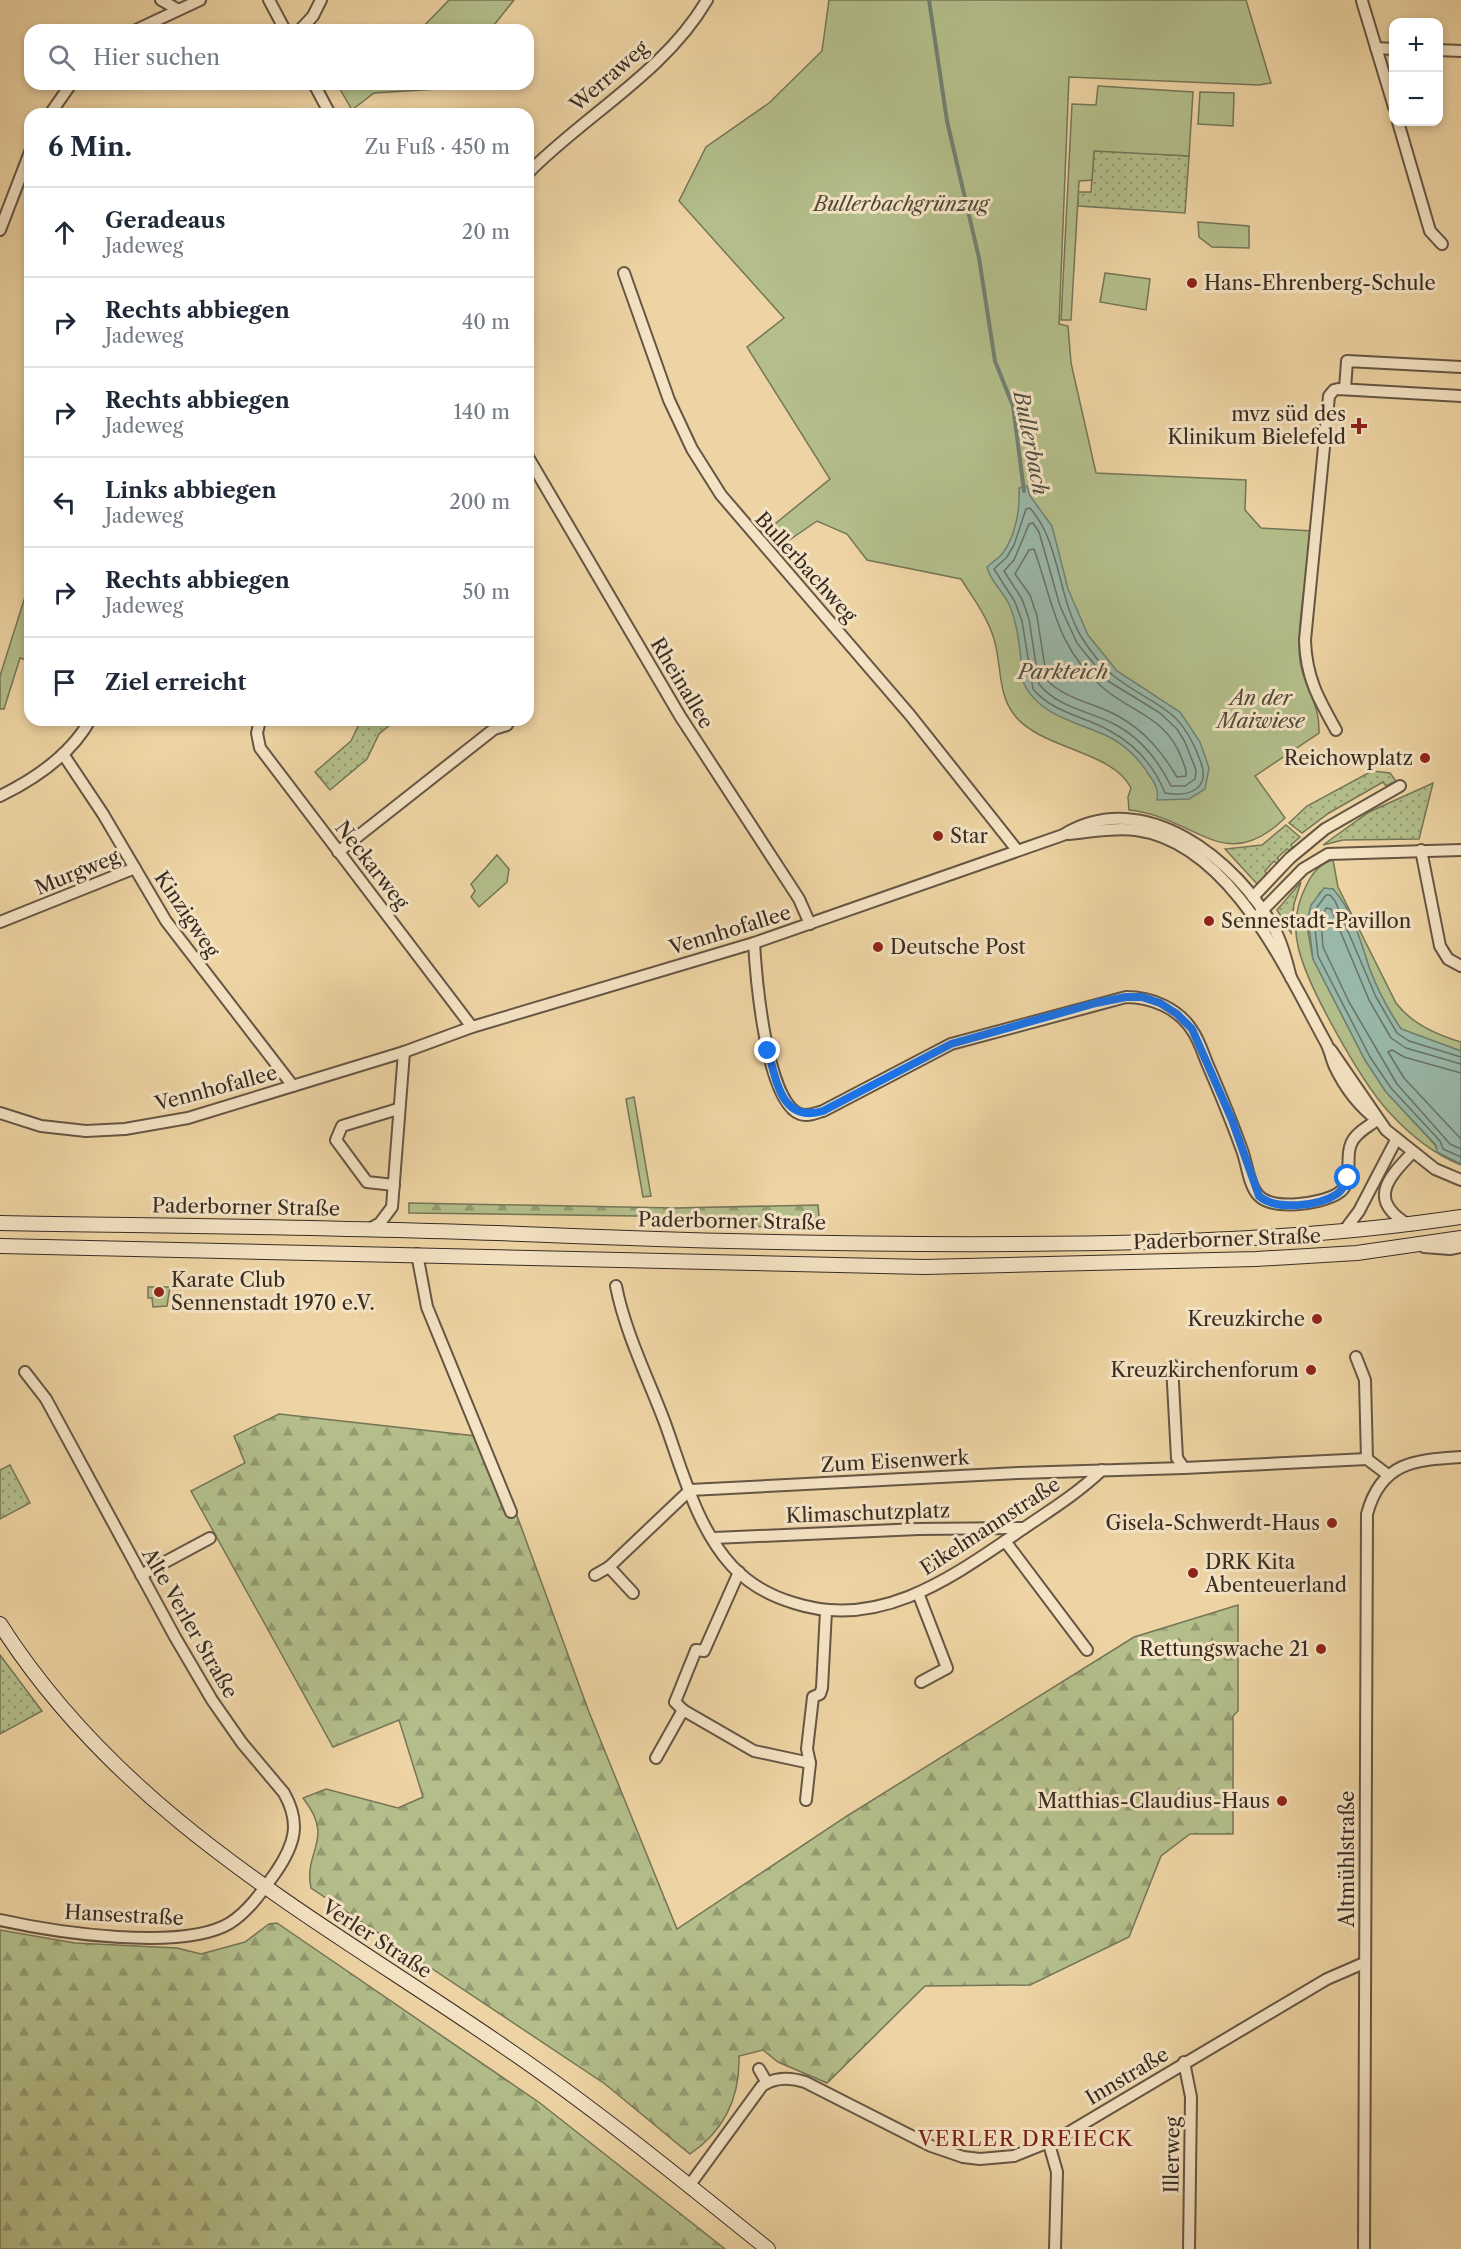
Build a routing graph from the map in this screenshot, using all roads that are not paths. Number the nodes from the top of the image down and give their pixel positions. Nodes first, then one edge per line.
1 (161, 0) edge
2 (200, 0) edge
3 (270, 0) edge
4 (321, 0) edge
5 (707, 0) edge
6 (1362, 1) edge
7 (177, 9) junction
8 (148, 24) edge
9 (282, 24) edge
10 (306, 24) edge
11 (1377, 48) junction
12 (1389, 49) edge
13 (1443, 50) edge
14 (1461, 51) edge
15 (67, 90) edge
16 (317, 90) edge
17 (1389, 90) edge
18 (54, 108) edge
19 (327, 108) edge
20 (1399, 126) edge
21 (24, 168) edge
22 (534, 168) edge
23 (0, 230) edge
24 (1442, 244) dead end
25 (624, 273) dead end
26 (1461, 367) edge
27 (1345, 389) junction
28 (1461, 396) edge
29 (534, 480) edge
30 (85, 726) edge
31 (259, 726) edge
32 (504, 726) edge
33 (1336, 730) dead end
34 (63, 754) junction
35 (1400, 786) dead end
36 (0, 796) edge
37 (1063, 835) junction
38 (1017, 850) junction
39 (1421, 850) junction
40 (1456, 850) edge
41 (338, 852) junction
42 (135, 868) junction
43 (1276, 872) junction
44 (1287, 887) junction
45 (1253, 897) junction
46 (1264, 911) junction
47 (1254, 918) junction
48 (0, 922) edge
49 (810, 924) junction
50 (754, 943) junction
51 (1461, 966) edge
52 (1291, 978) junction
53 (472, 1027) junction
54 (404, 1052) junction
55 (292, 1086) junction
56 (398, 1109) junction
57 (0, 1113) edge
58 (1377, 1120) junction
59 (1396, 1140) junction
60 (1412, 1154) junction
61 (1461, 1180) edge
62 (394, 1185) junction
63 (1461, 1217) edge
64 (0, 1223) edge
65 (1409, 1225) junction
66 (371, 1228) junction
67 (1344, 1231) junction
68 (1461, 1238) edge
69 (0, 1246) edge
70 (1418, 1246) junction
71 (1461, 1247) edge
72 (417, 1254) junction
73 (616, 1286) dead end
74 (1356, 1357) dead end
75 (1172, 1365) dead end
76 (25, 1372) dead end
77 (1461, 1457) edge
78 (1367, 1459) junction
79 (1184, 1468) junction
80 (1102, 1470) junction
81 (1388, 1475) junction
82 (690, 1490) junction
83 (511, 1512) dead end
84 (1024, 1528) junction
85 (210, 1538) dead end
86 (714, 1538) junction
87 (1005, 1541) junction
88 (609, 1567) junction
89 (739, 1572) junction
90 (141, 1575) junction
91 (595, 1575) dead end
92 (633, 1593) dead end
93 (918, 1593) junction
94 (826, 1611) junction
95 (0, 1624) edge
96 (1087, 1650) dead end
97 (921, 1682) dead end
98 (682, 1710) junction
99 (656, 1758) dead end
100 (810, 1763) junction
101 (806, 1800) dead end
102 (265, 1887) junction
103 (0, 1920) edge
104 (1364, 1963) junction
105 (1184, 2062) junction
106 (759, 2069) dead end
107 (766, 2083) junction
108 (1049, 2144) junction
109 (689, 2186) junction
110 (768, 2249) edge
111 (1055, 2249) edge
112 (1189, 2249) edge
113 (1364, 2249) edge

1 - 7 street
2 - 7 street
3 - 9 street
4 - 10 street
5 - 22 street, Werraweg
6 - 11 street
7 - 8 street
11 - 12 street
11 - 17 street
13 - 14 street
15 - 18 street
16 - 19 street
20 - 24 street
21 - 23 street
25 - 38 street, Bullerbachweg
26 - 27 street
27 - 28 street
27 - 33 street
29 - 49 street, Rheinallee
30 - 34 street
31 - 41 street, Neckarweg
32 - 41 street
34 - 36 street
34 - 42 street, Kinzigweg
35 - 43 street
37 - 38 street, Vennhofallee
37 - 45 street
37 - 47 street
38 - 49 street, Vennhofallee
39 - 40 street
39 - 44 street
39 - 51 street
41 - 53 street, Neckarweg
42 - 48 street, Murgweg
42 - 55 street, Kinzigweg
43 - 44 street
43 - 45 street
44 - 46 street
45 - 46 street
46 - 47 street
46 - 52 street
47 - 52 street
49 - 50 street, Vennhofallee
50 - 53 street, Vennhofallee
50 - 58 street
52 - 58 street
53 - 54 street, Vennhofallee
54 - 55 street, Vennhofallee
54 - 56 street
55 - 57 street, Vennhofallee
56 - 62 street
56 - 62 street
58 - 59 street
59 - 60 street
59 - 67 street
60 - 61 street
60 - 65 street
62 - 66 street
63 - 65 main road, Paderborner Straße
64 - 66 main road, Paderborner Straße
65 - 67 main road, Paderborner Straße
66 - 67 main road, Paderborner Straße
68 - 70 main road, Paderborner Straße
69 - 72 main road, Paderborner Straße
70 - 71 street
70 - 72 main road, Paderborner Straße
72 - 83 street
73 - 82 street, Eikelmannstraße
74 - 78 street
75 - 79 street
76 - 90 street, Alte Verler Straße
77 - 81 street, Altmühlstraße
78 - 79 street
78 - 81 street
79 - 80 street
80 - 82 street, Zum Eisenwerk
80 - 84 street, Eikelmannstraße
81 - 104 street, Altmühlstraße
82 - 86 street, Eikelmannstraße
82 - 88 street
84 - 86 street, Klimaschutzplatz
84 - 87 street, Eikelmannstraße
85 - 90 street
86 - 89 street, Eikelmannstraße
87 - 93 street, Eikelmannstraße
87 - 96 street
88 - 91 street
88 - 92 street
89 - 94 street, Eikelmannstraße
89 - 98 street
90 - 102 street, Alte Verler Straße
93 - 94 street, Eikelmannstraße
93 - 97 street
94 - 100 street
95 - 102 main road, Verler Straße
98 - 99 street
98 - 100 street
100 - 101 street
102 - 103 street, Hansestraße
102 - 109 main road, Verler Straße
104 - 105 street, Innstraße
104 - 113 street, Altmühlstraße
105 - 108 street, Innstraße
105 - 112 street, Illerweg
106 - 107 street
107 - 108 street, Innstraße
107 - 109 street
108 - 111 street
109 - 110 main road, Verler Straße

